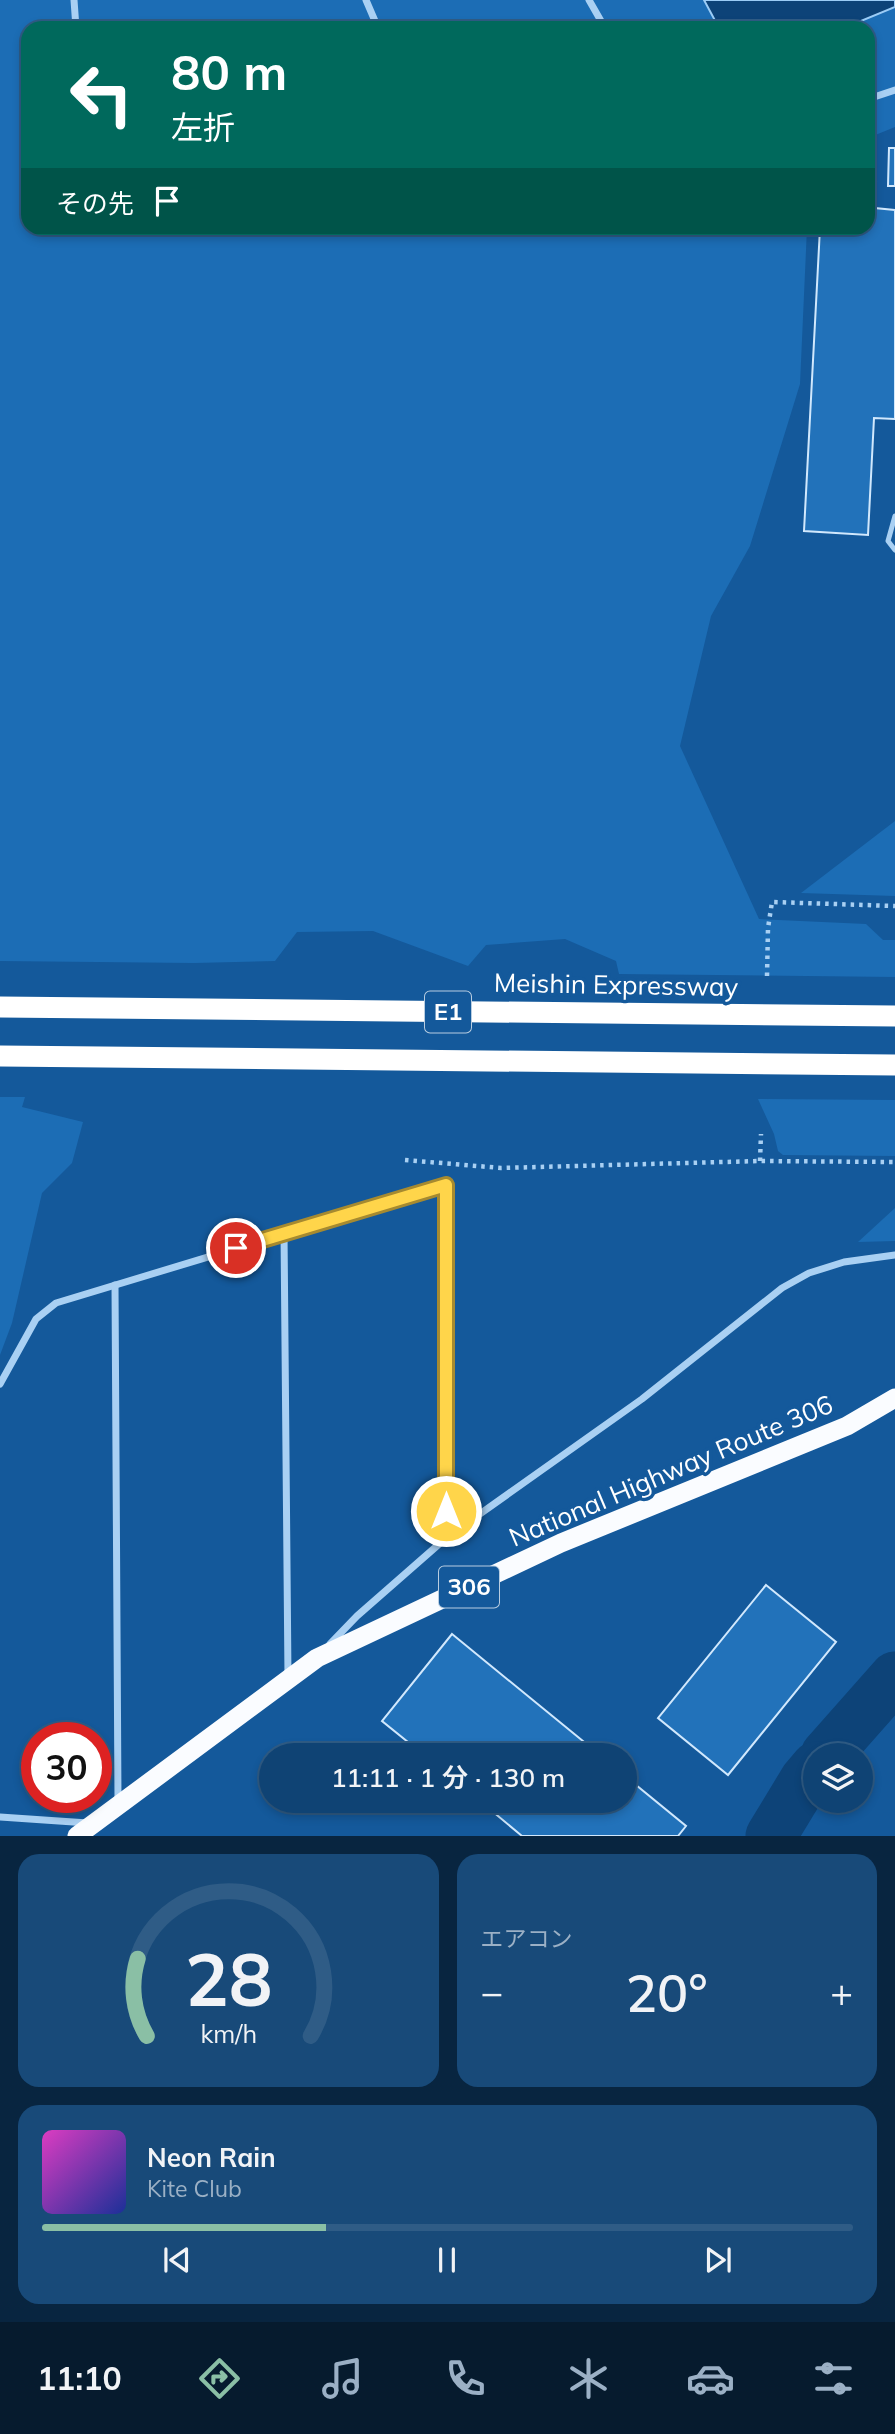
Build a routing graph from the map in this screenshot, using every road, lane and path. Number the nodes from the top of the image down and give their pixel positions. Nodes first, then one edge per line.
1 (74, 0) edge
2 (366, 0) edge
3 (589, 0) edge
4 (76, 21) edge
5 (375, 21) edge
6 (601, 21) edge
7 (895, 90) edge
8 (875, 97) edge
9 (895, 516) edge
10 (895, 550) edge
11 (895, 906) edge
12 (767, 976) dead end
13 (0, 1007) edge
14 (895, 1016) edge
15 (0, 1056) edge
16 (895, 1065) edge
17 (761, 1134) dead end
18 (405, 1160) dead end
19 (760, 1161) junction
20 (895, 1162) edge
21 (284, 1232) junction
22 (895, 1255) edge
23 (115, 1285) junction
24 (0, 1384) edge
25 (895, 1398) edge
26 (446, 1538) junction
27 (317, 1658) junction
28 (288, 1681) junction
29 (118, 1804) junction
30 (0, 1817) edge
31 (84, 1829) edge

1 - 4 street
2 - 5 street
3 - 6 street
7 - 8 street
9 - 10 lane
11 - 12 path
13 - 14 highway, Meishin Expressway / E1
15 - 16 highway, E1
17 - 19 path
18 - 19 path
19 - 20 path
21 - 23 street
21 - 26 street
21 - 28 street
22 - 26 street
23 - 24 street
23 - 29 street
25 - 27 highway, National Highway Route 306 / 306
26 - 27 street
27 - 28 highway, National Highway Route 306 / 306
28 - 29 highway, National Highway Route 306 / 306
29 - 31 highway, National Highway Route 306 / 306
30 - 31 street

